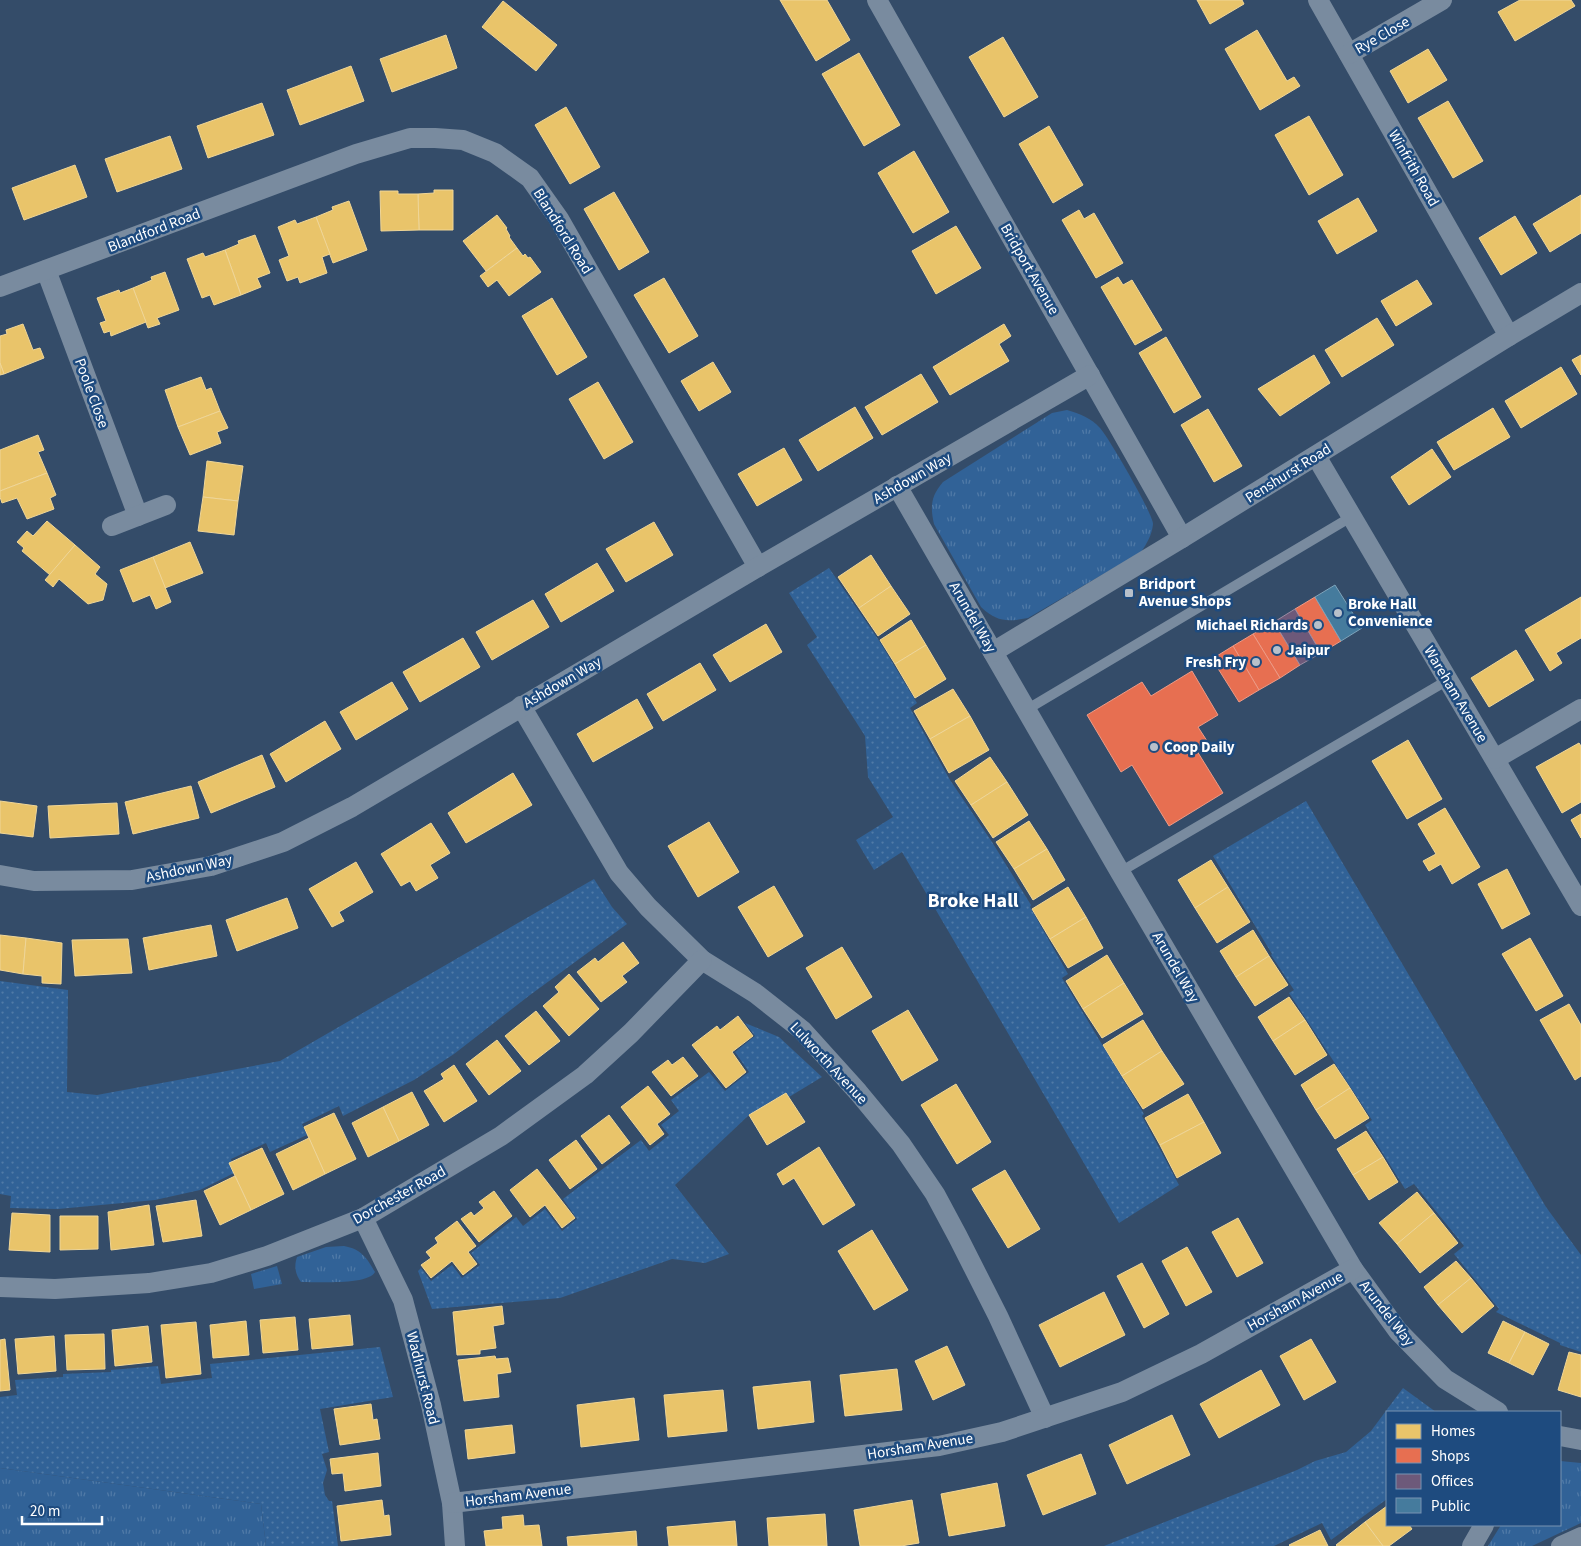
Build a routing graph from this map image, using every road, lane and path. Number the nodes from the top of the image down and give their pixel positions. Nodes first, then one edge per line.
1 (876, 0) edge
2 (1318, 0) edge
3 (1442, 0) edge
4 (1349, 54) junction
5 (46, 270) junction
6 (0, 287) edge
7 (1581, 293) edge
8 (1509, 336) junction
9 (1090, 375) junction
10 (1316, 456) junction
11 (897, 486) junction
12 (166, 505) dead end
13 (138, 516) junction
14 (1351, 516) junction
15 (112, 526) dead end
16 (1182, 538) junction
17 (758, 567) junction
18 (993, 652) junction
19 (1448, 680) junction
20 (521, 706) junction
21 (1581, 709) edge
22 (1026, 710) junction
23 (1495, 759) junction
24 (1120, 872) junction
25 (0, 875) edge
26 (1581, 906) edge
27 (702, 960) junction
28 (364, 1218) junction
29 (1353, 1269) junction
30 (0, 1287) edge
31 (1496, 1411) edge
32 (1045, 1418) junction
33 (1561, 1436) edge
34 (1581, 1440) edge
35 (452, 1503) junction
36 (1483, 1526) edge
37 (1581, 1537) edge
38 (455, 1546) edge
39 (1472, 1546) edge
40 (1561, 1546) edge

1 - 9 street, Bridport Avenue
2 - 4 street, Winfrith Road
3 - 4 street, Rye Close
4 - 8 street, Winfrith Road
5 - 6 street, Blandford Road
5 - 13 street, Poole Close
5 - 17 street, Blandford Road
7 - 8 street, Penshurst Road
8 - 10 street, Penshurst Road
9 - 11 street, Ashdown Way
9 - 16 street, Bridport Avenue
10 - 14 street, Wareham Avenue
10 - 16 street, Penshurst Road
11 - 17 street, Ashdown Way
11 - 18 street, Arundel Way
12 - 13 street
13 - 15 street
14 - 19 street, Wareham Avenue
14 - 22 lane
16 - 18 street, Penshurst Road
17 - 20 street, Ashdown Way
18 - 22 street, Arundel Way
19 - 23 street, Wareham Avenue
19 - 24 lane
20 - 25 street, Ashdown Way
20 - 27 street, Lulworth Avenue
21 - 23 street
22 - 24 street, Arundel Way
23 - 26 street, Wareham Avenue
24 - 29 street, Arundel Way
27 - 28 street, Dorchester Road
27 - 32 street, Lulworth Avenue
28 - 30 street, Dorchester Road
28 - 35 street, Wadhurst Road
29 - 31 street, Arundel Way
29 - 32 street, Horsham Avenue
32 - 35 street, Horsham Avenue
33 - 34 street
35 - 38 street, Wadhurst Road
36 - 39 street
37 - 40 street

